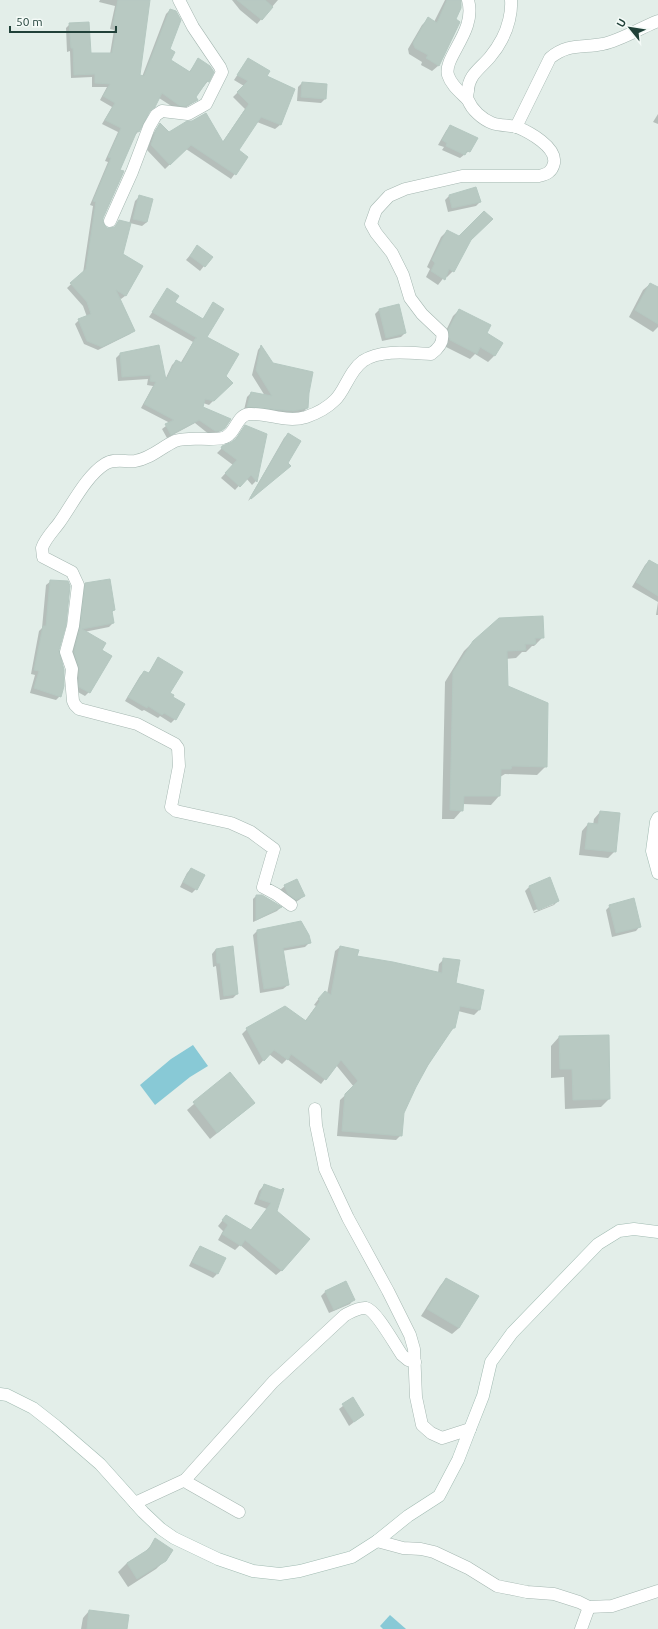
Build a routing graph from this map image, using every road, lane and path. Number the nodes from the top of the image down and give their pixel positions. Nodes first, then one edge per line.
1 (179, 0) edge
2 (468, 0) edge
3 (511, 0) edge
4 (658, 21) edge
5 (467, 99) junction
6 (516, 127) junction
7 (110, 221) dead end
8 (658, 818) edge
9 (658, 873) edge
10 (291, 906) dead end
11 (315, 1109) dead end
12 (658, 1232) edge
13 (415, 1362) junction
14 (0, 1394) edge
15 (470, 1429) junction
16 (185, 1480) junction
17 (135, 1503) junction
18 (239, 1512) dead end
19 (377, 1541) junction
20 (658, 1591) edge
21 (589, 1607) junction
22 (581, 1629) edge

1 - 7 street
2 - 5 street
3 - 5 street
4 - 6 street
5 - 6 street
6 - 10 street
8 - 9 street
11 - 13 street
12 - 15 street
13 - 15 street
13 - 16 street
14 - 17 street
15 - 19 street
16 - 17 street
16 - 18 street
17 - 19 street
19 - 21 street
20 - 21 street
21 - 22 street

